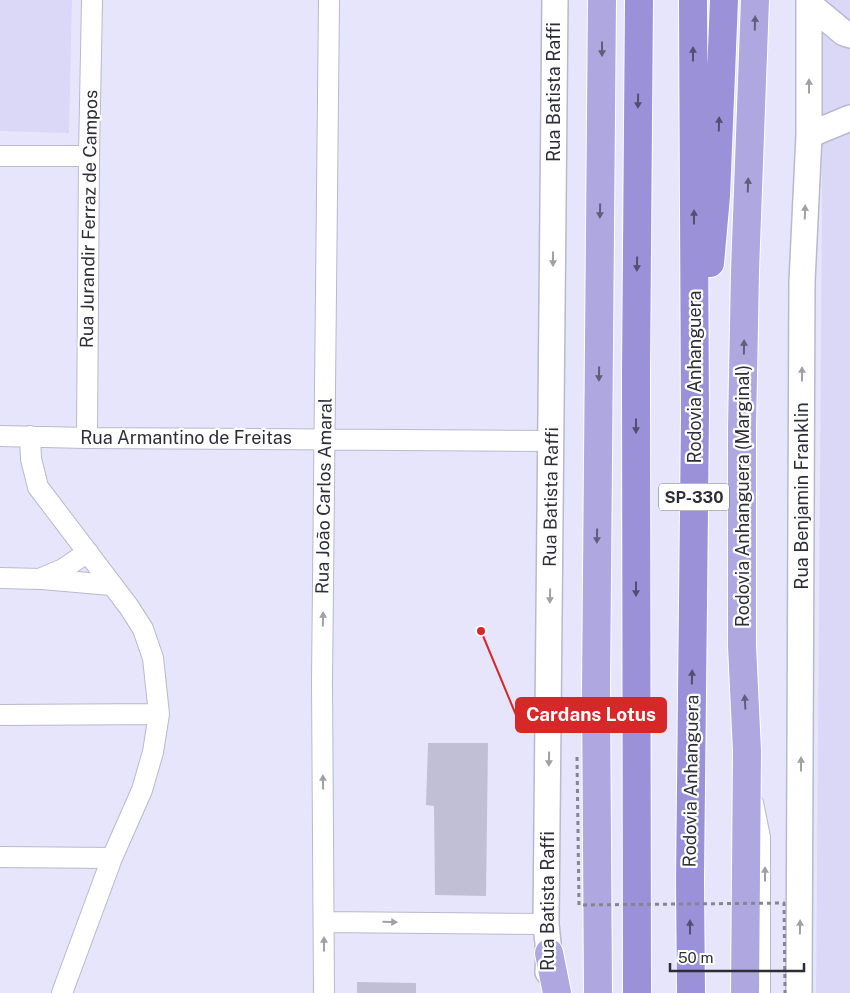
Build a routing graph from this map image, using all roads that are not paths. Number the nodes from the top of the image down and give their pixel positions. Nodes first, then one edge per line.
1 (92, 0) edge
2 (329, 0) edge
3 (555, 0) edge
4 (602, 0) edge
5 (639, 0) edge
6 (693, 0) edge
7 (724, 0) edge
8 (756, 0) edge
9 (809, 2) edge
10 (850, 35) edge
11 (849, 120) edge
12 (809, 135) junction
13 (0, 156) edge
14 (89, 156) junction
15 (695, 417) junction
16 (0, 436) edge
17 (30, 436) junction
18 (87, 438) junction
19 (324, 439) junction
20 (552, 441) junction
21 (88, 552) junction
22 (0, 578) edge
23 (42, 579) junction
24 (111, 585) junction
25 (159, 714) junction
26 (0, 715) edge
27 (748, 751) junction
28 (0, 858) edge
29 (112, 858) junction
30 (324, 922) junction
31 (546, 924) junction
32 (549, 953) junction
33 (62, 993) edge
34 (324, 993) edge
35 (546, 993) edge
36 (557, 993) edge
37 (598, 993) edge
38 (637, 993) edge
39 (691, 993) edge
40 (745, 993) edge
41 (766, 993) edge
42 (799, 993) edge

1 - 14 street, Rua Jurandir Ferraz de Campos
2 - 19 street, Rua João Carlos Amaral
3 -> 20 street, Rua Batista Raffi
4 -> 37 highway
5 -> 38 highway, SP-330
15 -> 6 highway, Rodovia Anhanguera / SP-330
15 -> 7 highway
27 -> 8 highway, Rodovia Anhanguera (Marginal)
9 - 10 street
12 -> 9 street, Rua Benjamin Franklin
11 - 12 street
42 -> 12 street, Rua Benjamin Franklin
13 - 14 street
14 - 18 street, Rua Jurandir Ferraz de Campos
39 -> 15 highway, Rodovia Anhanguera / SP-330
16 - 17 street, Rua Armantino de Freitas
17 - 18 street, Rua Armantino de Freitas
17 - 21 street
18 - 19 street, Rua Armantino de Freitas
19 - 20 street, Rua Armantino de Freitas
30 -> 19 street, Rua João Carlos Amaral
20 -> 31 street, Rua Batista Raffi
21 - 23 street
21 - 24 street
22 - 23 street
23 - 24 street
24 - 25 street
25 - 26 street
25 - 29 street
27 - 40 highway, Rodovia Anhanguera (Marginal)
41 -> 27 lane
28 - 29 street
29 - 33 street
30 -> 31 street
34 -> 30 street, Rua João Carlos Amaral
31 - 32 street, Rua Batista Raffi
32 - 35 street, Rua Batista Raffi
32 - 36 highway

